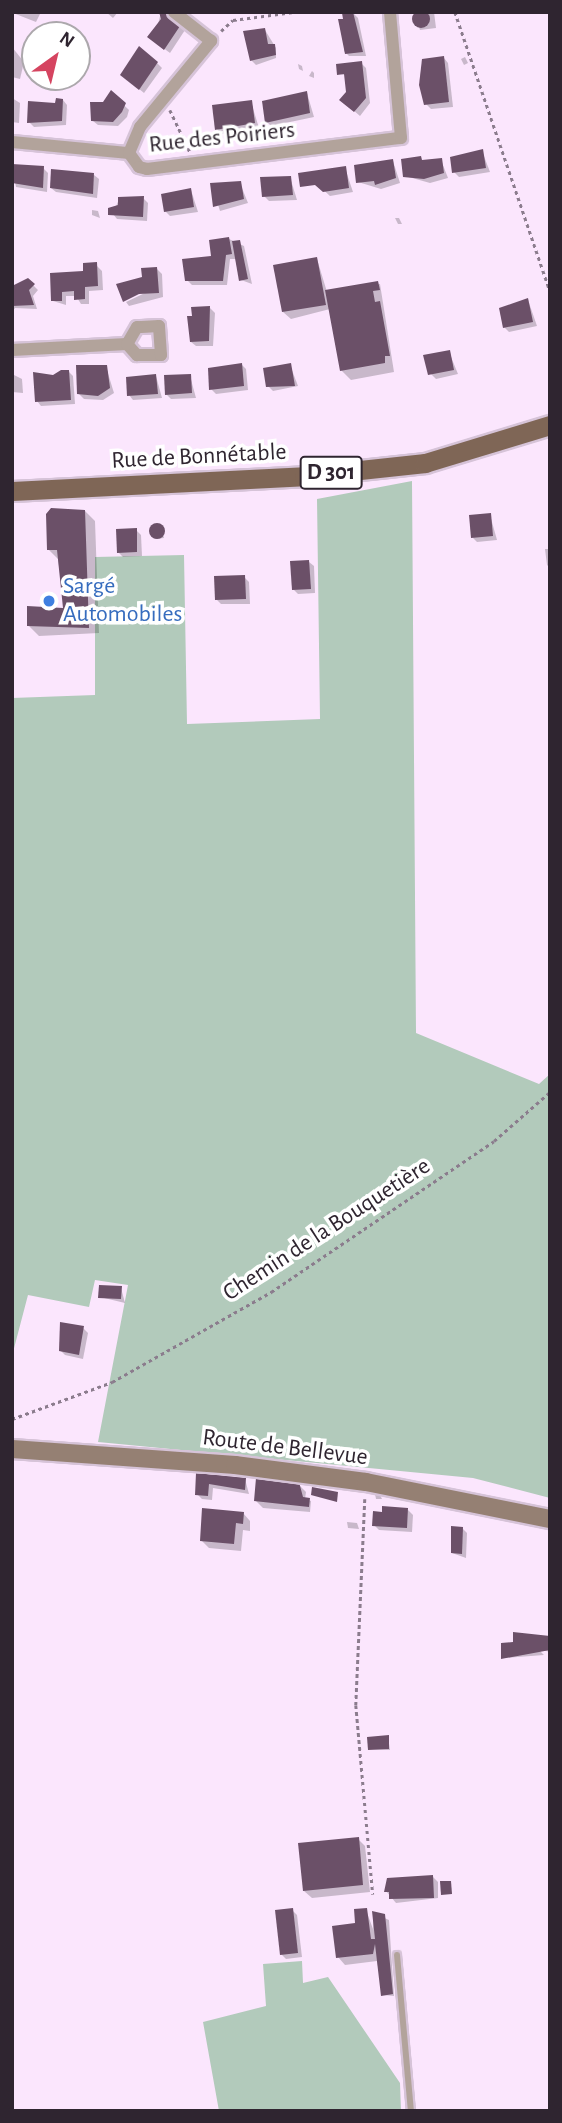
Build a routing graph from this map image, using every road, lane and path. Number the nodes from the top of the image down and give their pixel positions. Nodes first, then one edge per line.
1 (174, 12) edge
2 (293, 12) edge
3 (390, 12) edge
4 (455, 12) edge
5 (211, 41) junction
6 (165, 97) junction
7 (12, 142) edge
8 (129, 153) junction
9 (195, 164) junction
10 (550, 291) edge
11 (127, 344) dead end
12 (12, 350) edge
13 (550, 425) edge
14 (12, 491) edge
15 (550, 1092) edge
16 (12, 1419) edge
17 (12, 1449) edge
18 (366, 1482) junction
19 (550, 1519) edge
20 (373, 1894) dead end
21 (397, 1955) dead end
22 (411, 2111) edge

1 - 5 street
2 - 5 path
3 - 9 street, Rue des Poiriers
4 - 10 path
5 - 6 street
6 - 8 street
6 - 9 path
7 - 8 street, Rue des Poiriers
8 - 9 street, Rue des Poiriers
11 - 12 street
13 - 14 main road, Rue de Bonnétable / D 301
15 - 16 path, Chemin de la Bouquetière
17 - 18 street, Route de Bellevue
18 - 19 street, Route de Bellevue
18 - 20 path
21 - 22 lane

